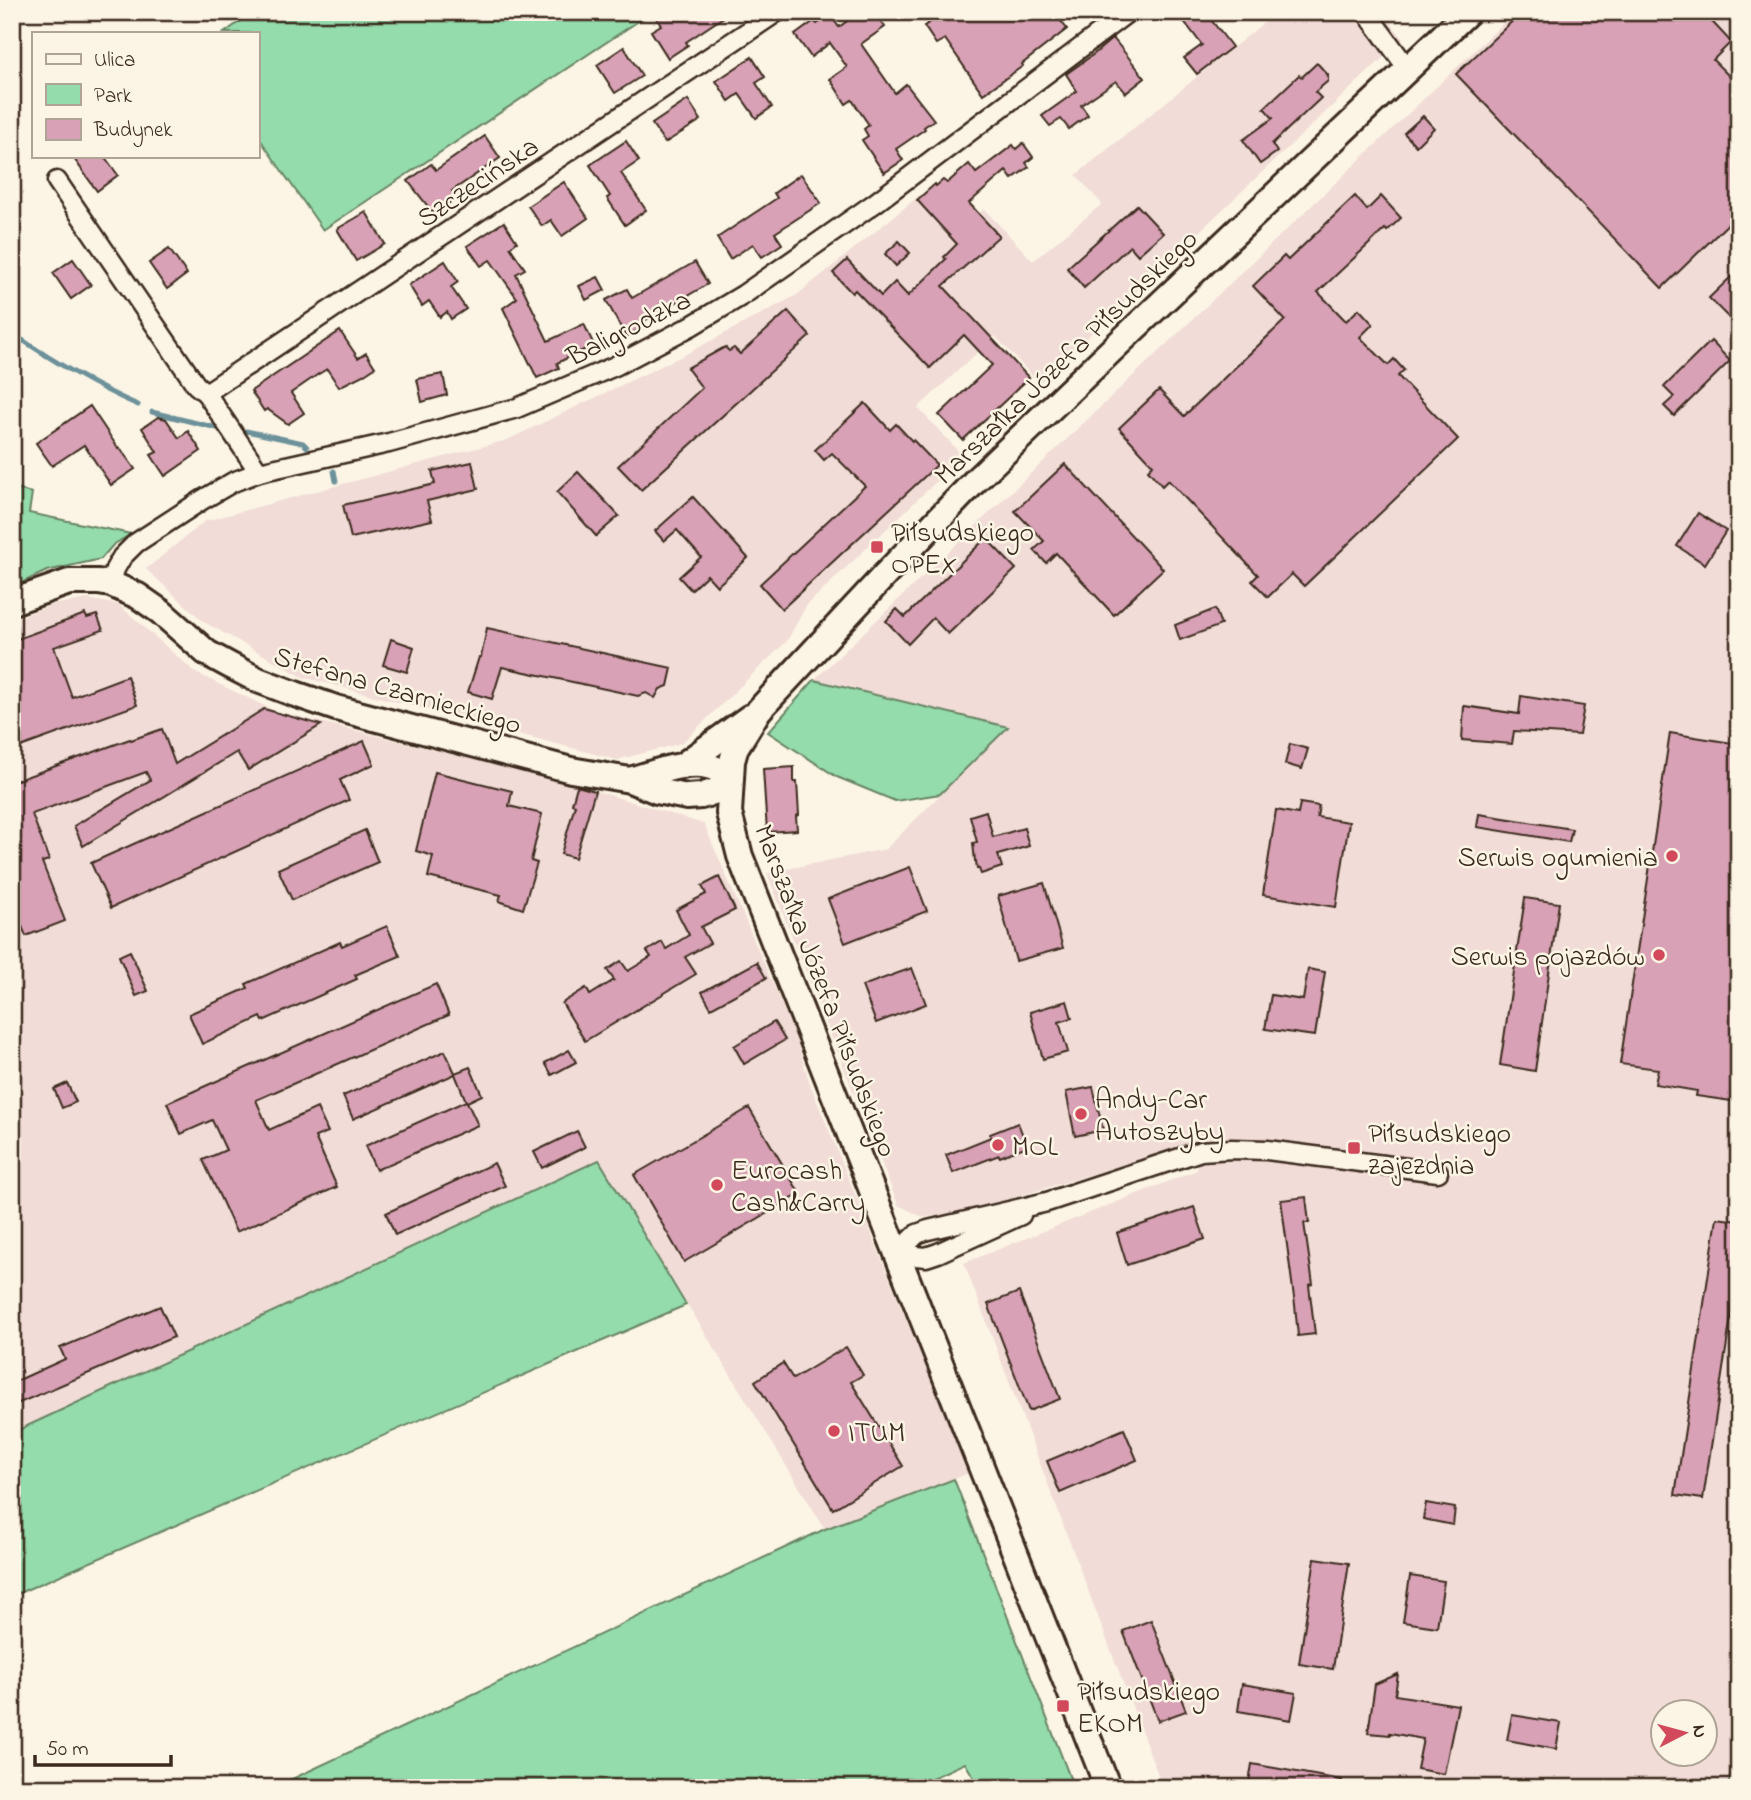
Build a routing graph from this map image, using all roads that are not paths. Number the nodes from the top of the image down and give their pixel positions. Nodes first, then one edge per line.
1 (1128, 12) edge
2 (1366, 12) edge
3 (1468, 12) edge
4 (771, 16) edge
5 (1408, 69) junction
6 (57, 181) dead end
7 (206, 393) junction
8 (259, 472) junction
9 (110, 584) junction
10 (12, 603) edge
11 (759, 710) junction
12 (682, 765) junction
13 (630, 780) junction
14 (730, 782) junction
15 (687, 797) junction
16 (732, 829) junction
17 (1438, 1172) dead end
18 (1047, 1202) junction
19 (894, 1246) junction
20 (1108, 1788) edge

1 - 8 street, Baligrodzka
2 - 5 street
3 - 5 main road, Marszałka Józefa Piłsudskiego
4 - 7 street, Szczecińska
5 - 11 main road, Marszałka Józefa Piłsudskiego
6 - 7 street
7 - 8 street
8 - 9 street, Baligrodzka
9 - 10 main road, Stefana Czarnieckiego
9 - 13 main road, Stefana Czarnieckiego
11 - 12 main road, Stefana Czarnieckiego
11 - 14 main road, Marszałka Józefa Piłsudskiego
12 - 13 main road, Stefana Czarnieckiego
12 - 14 main road, Stefana Czarnieckiego
13 - 15 main road, Stefana Czarnieckiego
14 - 15 main road, Stefana Czarnieckiego
14 - 16 main road, Marszałka Józefa Piłsudskiego
15 - 16 main road, Stefana Czarnieckiego
16 - 19 main road, Marszałka Józefa Piłsudskiego
17 - 18 street
18 - 19 street
18 - 19 street
19 - 20 main road, Marszałka Józefa Piłsudskiego

